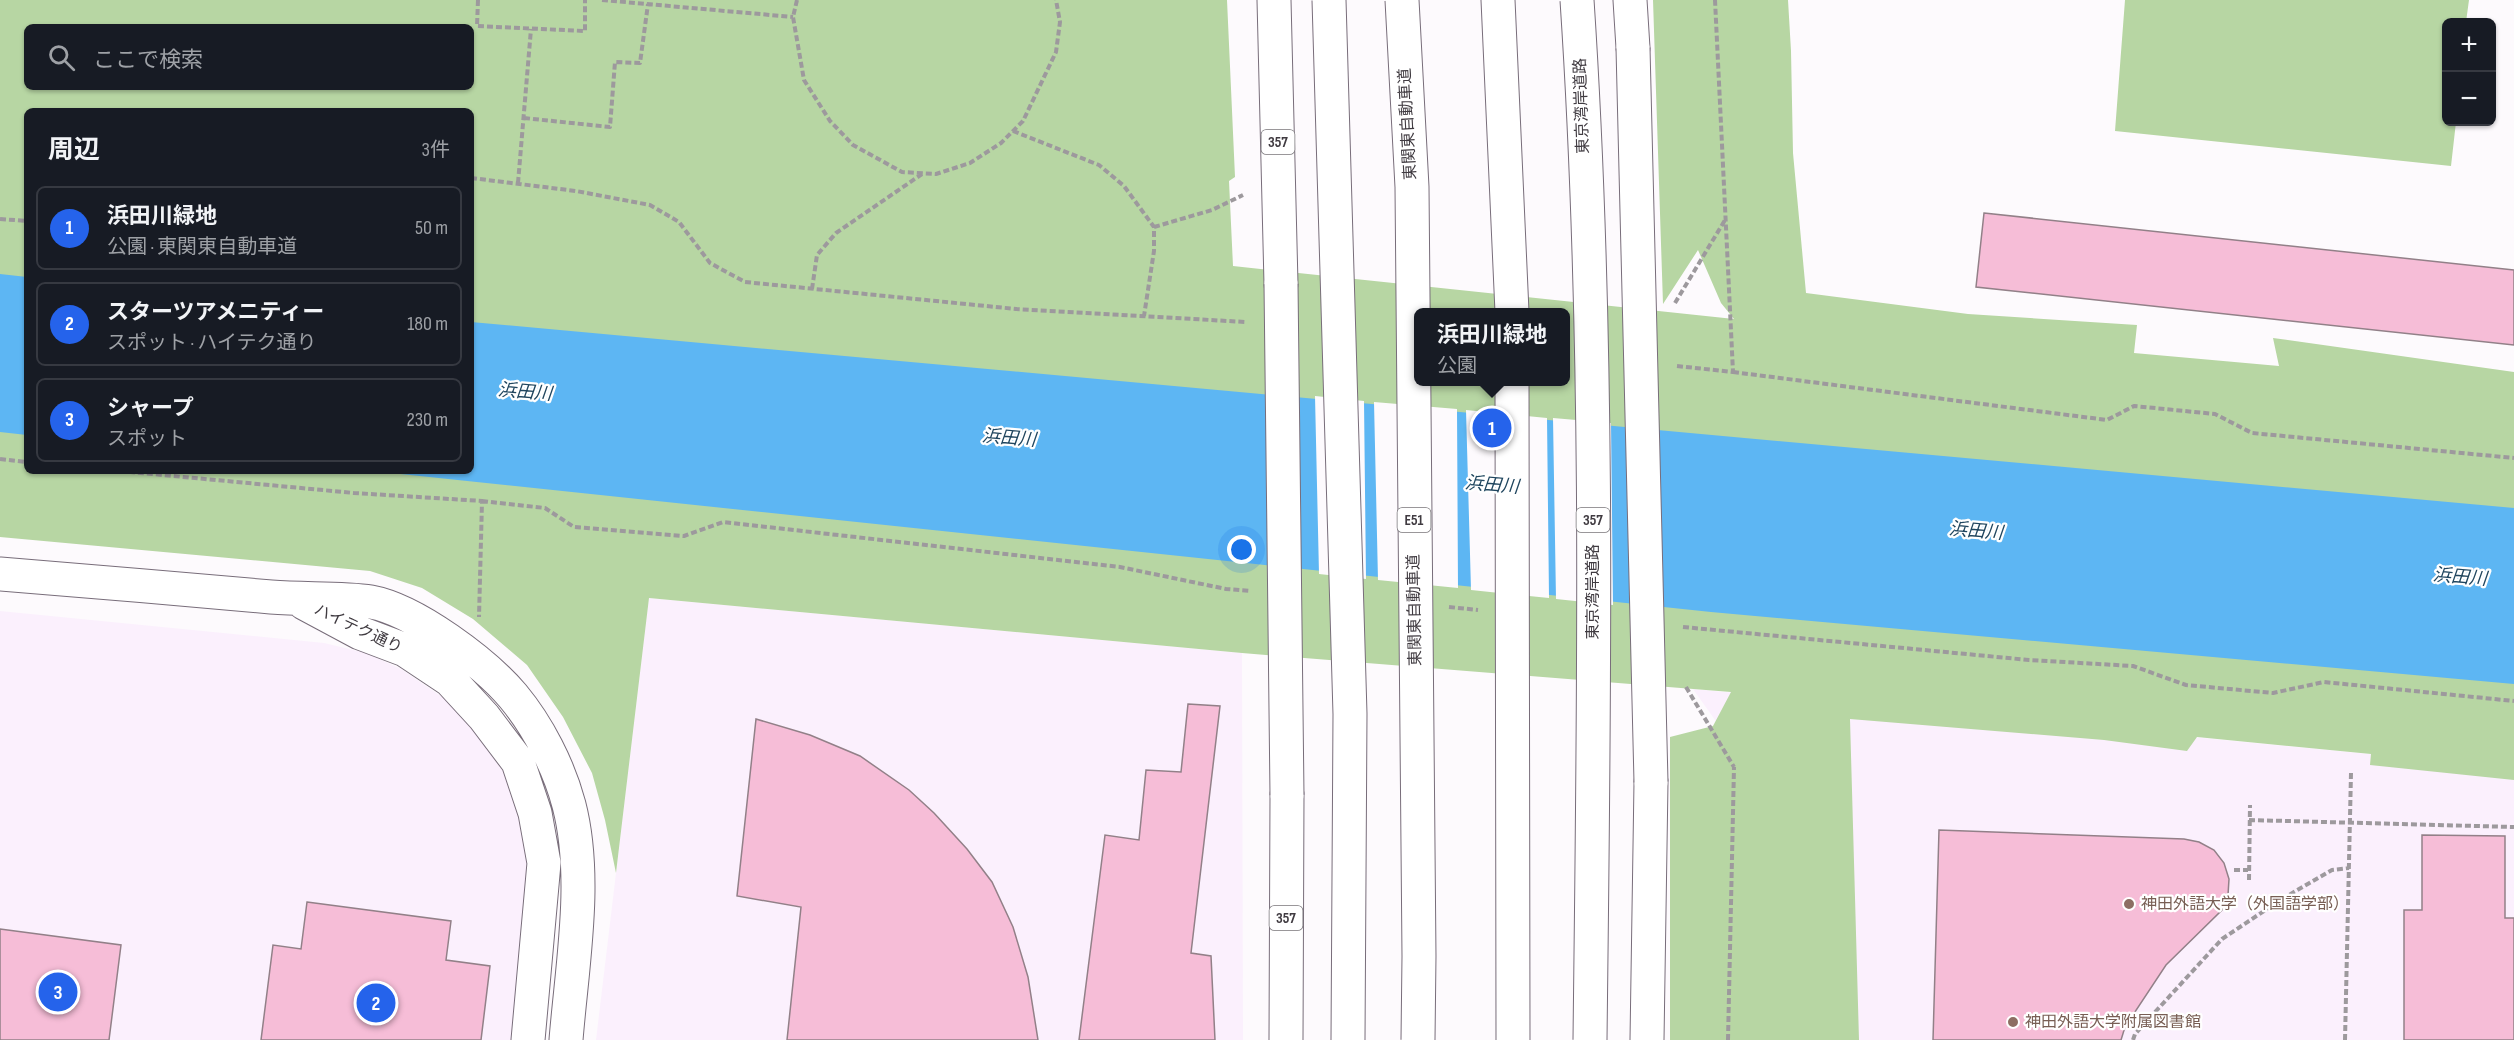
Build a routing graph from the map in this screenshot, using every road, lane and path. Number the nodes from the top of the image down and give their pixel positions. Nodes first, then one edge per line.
1 (478, 0) edge
2 (585, 0) edge
3 (602, 0) edge
4 (797, 0) edge
5 (1056, 0) edge
6 (1274, 0) edge
7 (1329, 0) edge
8 (1402, 0) edge
9 (1498, 0) edge
10 (1576, 0) edge
11 (1630, 0) edge
12 (1715, 0) edge
13 (648, 4) junction
14 (793, 17) junction
15 (531, 29) junction
16 (524, 118) junction
17 (1013, 131) junction
18 (922, 173) junction
19 (474, 178) edge
20 (518, 184) junction
21 (1243, 195) dead end
22 (0, 219) edge
23 (1726, 219) junction
24 (24, 221) edge
25 (1154, 227) junction
26 (812, 289) junction
27 (1674, 306) dead end
28 (1512, 308) edge
29 (1144, 316) junction
30 (1257, 323) dead end
31 (1666, 365) dead end
32 (1676, 365) dead end
33 (1733, 372) junction
34 (1676, 377) dead end
35 (1512, 386) edge
36 (2514, 458) edge
37 (0, 459) edge
38 (24, 462) edge
39 (152, 474) edge
40 (0, 574) edge
41 (297, 599) junction
42 (1684, 616) dead end
43 (478, 620) dead end
44 (1684, 628) dead end
45 (1685, 676) dead end
46 (2351, 773) dead end
47 (2250, 805) dead end
48 (2249, 820) junction
49 (2349, 822) junction
50 (2514, 827) edge
51 (2349, 868) junction
52 (2234, 870) dead end
53 (2248, 870) junction
54 (2249, 880) dead end
55 (528, 1040) edge
56 (566, 1040) edge
57 (1286, 1040) edge
58 (1348, 1040) edge
59 (1418, 1040) edge
60 (1513, 1040) edge
61 (1590, 1040) edge
62 (1647, 1040) edge
63 (1728, 1040) edge
64 (2133, 1040) edge
65 (2345, 1040) edge

1 - 15 path
2 - 15 path
3 - 13 path
4 - 14 path
5 - 17 path
6 - 57 main road, 357, bridge
7 - 58 main road, bridge
8 - 59 main road, 東関東自動車道 / E51, bridge
9 - 28 main road
10 - 61 main road, 東京湾岸道路 / 357, bridge
11 - 62 main road, bridge
12 - 23 path
13 - 14 path
13 - 16 path
14 - 18 path
15 - 16 path
16 - 20 path
17 - 18 path
17 - 25 path
18 - 26 path
19 - 20 path
20 - 26 path
21 - 25 path
22 - 24 path
23 - 27 path
23 - 33 path
25 - 29 path
26 - 29 path
29 - 30 path
31 - 33 path
32 - 34 path
33 - 36 path
35 - 60 main road, bridge
37 - 38 path
39 - 43 path
40 - 41 main road
41 - 55 main road, ハイテク通り
41 - 56 main road, ハイテク通り
42 - 44 path
45 - 63 path, bridge
46 - 49 path
47 - 48 path
48 - 49 path
48 - 53 path
49 - 50 path
49 - 51 path
51 - 64 path
51 - 65 path
52 - 53 path
53 - 54 path

